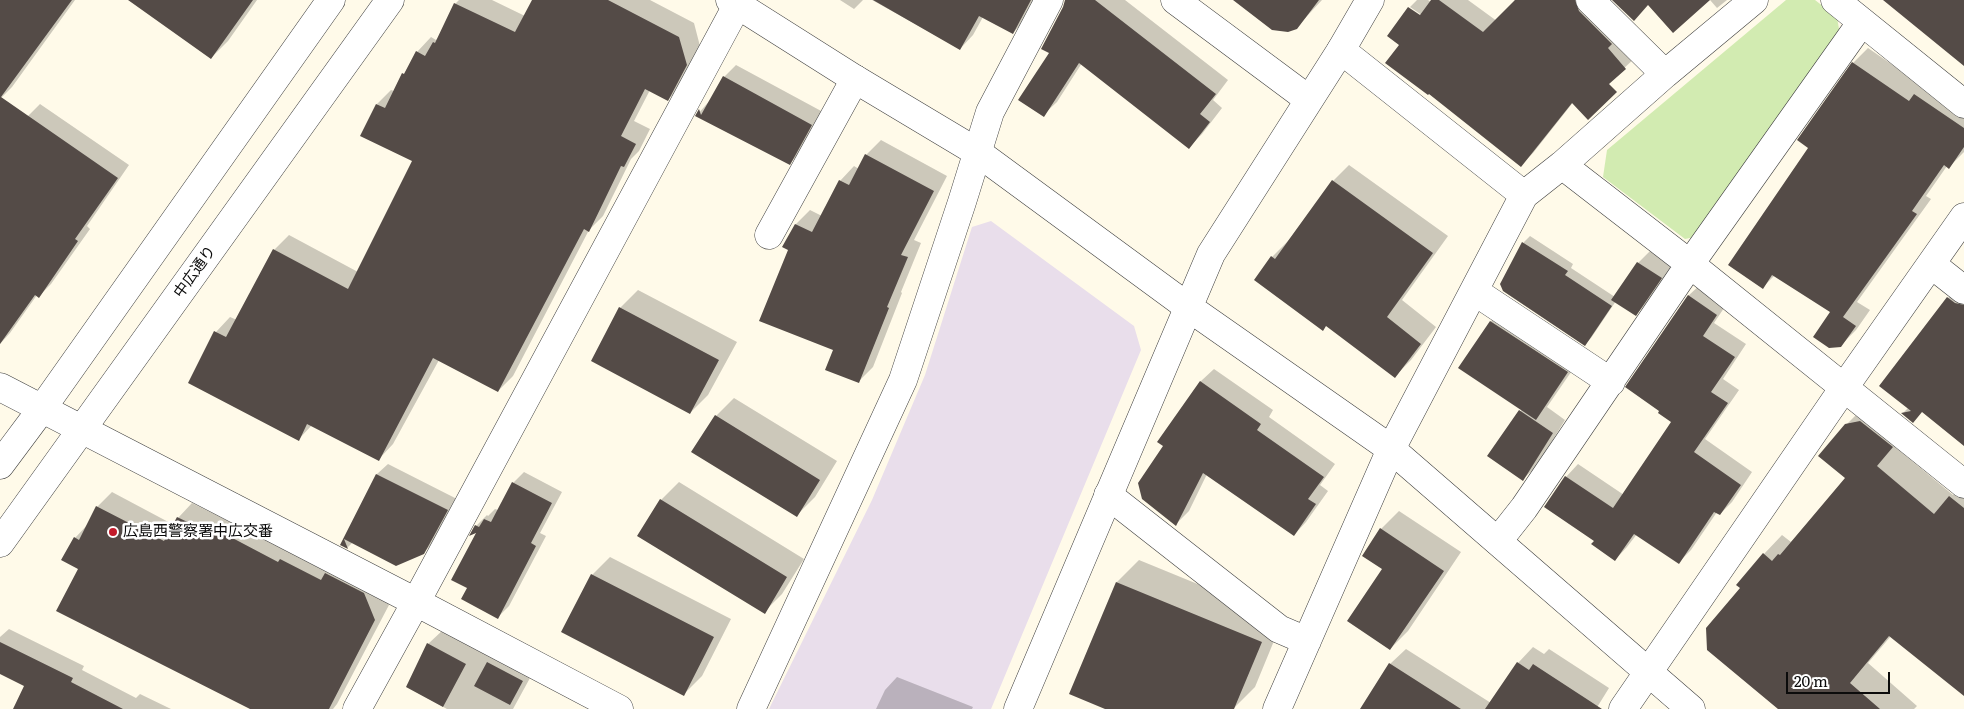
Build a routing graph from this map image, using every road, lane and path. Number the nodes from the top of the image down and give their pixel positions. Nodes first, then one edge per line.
1 (331, 0) edge
2 (390, 0) edge
3 (1049, 0) edge
4 (1175, 0) edge
5 (1370, 0) edge
6 (1590, 0) edge
7 (1754, 0) edge
8 (1835, 0) edge
9 (736, 2) edge
10 (1861, 23) junction
11 (1341, 50) junction
12 (1665, 74) junction
13 (855, 79) junction
14 (1308, 99) junction
15 (1964, 104) edge
16 (977, 152) junction
17 (1562, 165) junction
18 (1524, 195) junction
19 (1964, 217) edge
20 (768, 235) dead end
21 (1690, 264) junction
22 (1931, 264) junction
23 (1964, 290) edge
24 (1474, 291) junction
25 (1188, 307) junction
26 (1611, 382) junction
27 (0, 387) edge
28 (1843, 389) junction
29 (42, 410) junction
30 (81, 428) junction
31 (1391, 449) junction
32 (0, 465) edge
33 (1964, 484) edge
34 (1108, 495) junction
35 (1498, 541) junction
36 (0, 543) edge
37 (416, 602) junction
38 (1307, 641) junction
39 (1648, 671) junction
40 (357, 709) edge
41 (619, 709) edge
42 (751, 709) edge
43 (1018, 709) edge
44 (1277, 709) edge
45 (1623, 709) edge
46 (1691, 709) edge

1 - 29 street
2 - 30 street, 中広通り
3 - 16 street
4 - 14 street
5 - 11 street
6 - 12 street
7 - 12 street
8 - 10 street
9 - 13 street
9 - 37 street
10 - 15 street
10 - 21 street
11 - 14 street
11 - 18 street
12 - 17 street
13 - 16 street
13 - 20 street
14 - 25 street
16 - 25 street
16 - 42 street
17 - 18 street
17 - 21 street
18 - 24 street
19 - 22 street
21 - 26 street
21 - 28 street
22 - 23 street
22 - 28 street
24 - 26 street
24 - 31 street
25 - 31 street
25 - 34 street
26 - 35 street
27 - 29 street
28 - 33 street
28 - 39 street
29 - 30 street
29 - 32 street
30 - 36 street, 中広通り
30 - 37 street
31 - 35 street
31 - 38 street
34 - 38 street
34 - 43 street
35 - 39 street
37 - 40 street
37 - 41 street
38 - 44 street
39 - 45 street
39 - 46 street

